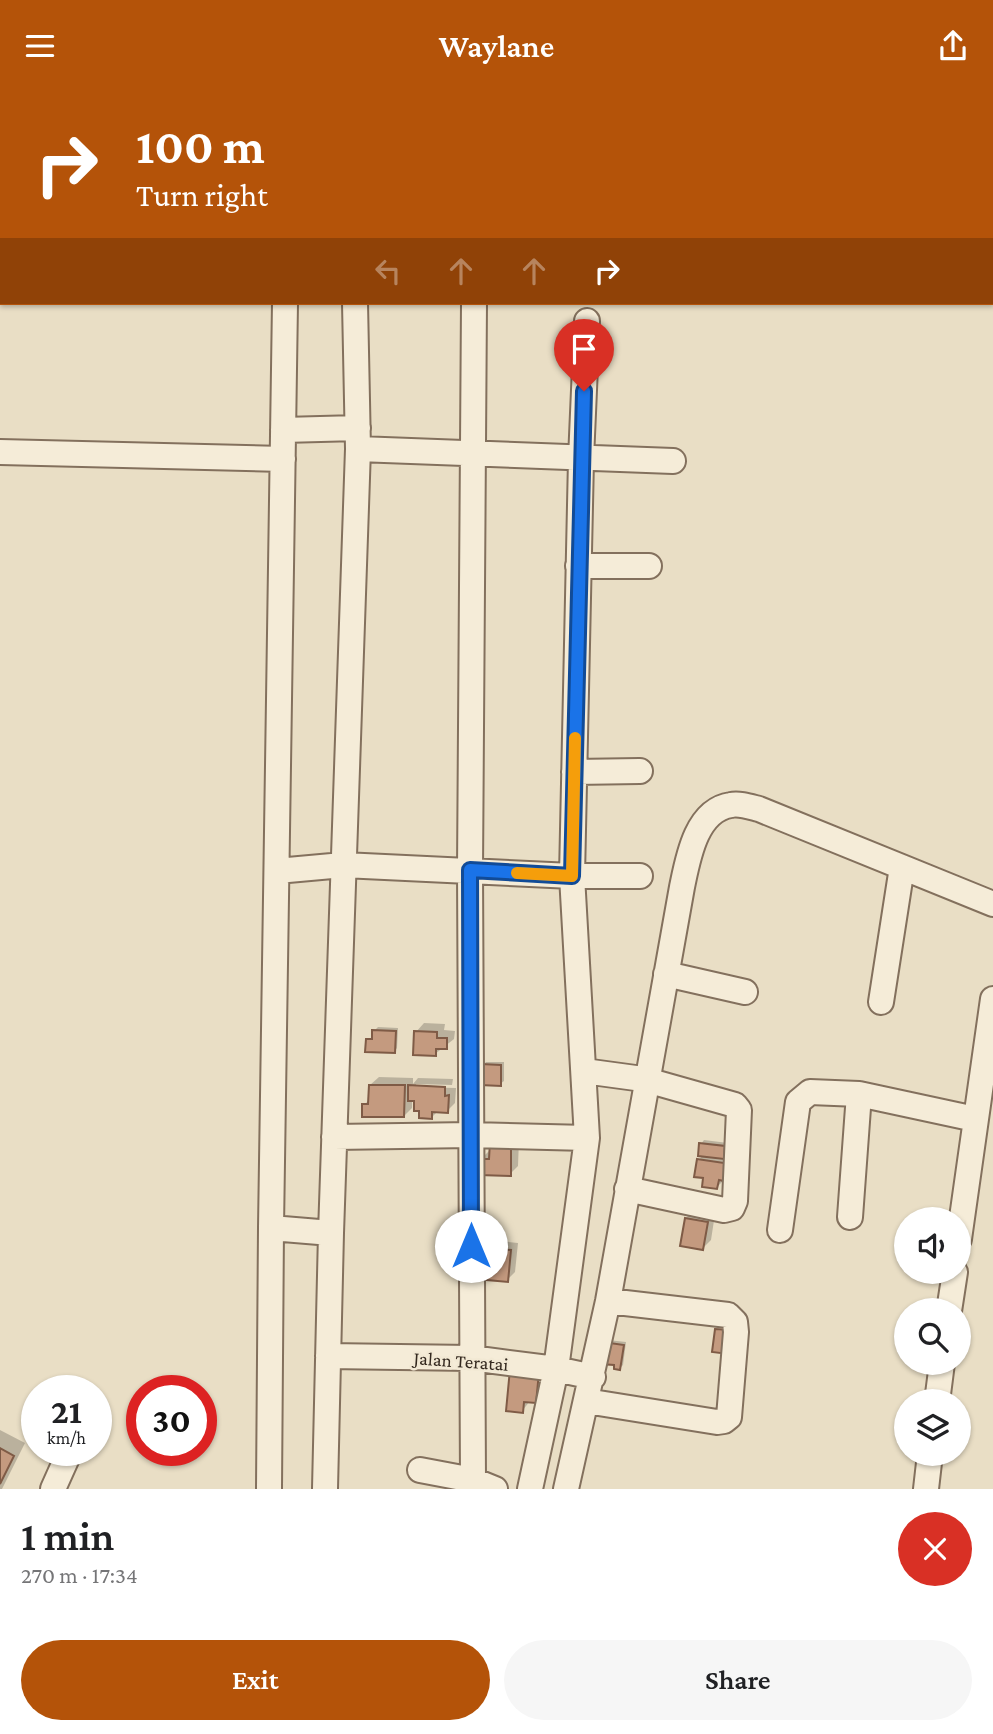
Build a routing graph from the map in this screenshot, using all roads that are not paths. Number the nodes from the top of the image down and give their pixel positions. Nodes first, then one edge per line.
1 (285, 305) edge
2 (355, 305) edge
3 (474, 305) edge
4 (587, 321) dead end
5 (283, 430) junction
6 (358, 439) junction
7 (0, 452) edge
8 (473, 453) junction
9 (283, 459) junction
10 (581, 459) junction
11 (673, 461) dead end
12 (578, 566) junction
13 (649, 566) dead end
14 (640, 771) dead end
15 (574, 772) junction
16 (343, 865) junction
17 (902, 867) junction
18 (470, 870) junction
19 (277, 871) junction
20 (572, 876) junction
21 (640, 876) dead end
22 (993, 904) edge
23 (666, 974) junction
24 (745, 992) dead end
25 (993, 999) edge
26 (881, 1002) dead end
27 (584, 1072) junction
28 (640, 1079) junction
29 (859, 1094) junction
30 (975, 1119) junction
31 (471, 1135) junction
32 (334, 1137) junction
33 (587, 1138) junction
34 (627, 1189) junction
35 (963, 1207) edge
36 (850, 1217) dead end
37 (271, 1229) junction
38 (780, 1230) dead end
39 (331, 1233) junction
40 (608, 1301) junction
41 (328, 1356) junction
42 (471, 1358) junction
43 (575, 1373) junction
44 (586, 1401) junction
45 (63, 1466) edge
46 (929, 1466) edge
47 (420, 1471) dead end
48 (484, 1485) edge
49 (53, 1489) edge
50 (270, 1489) edge
51 (325, 1489) edge
52 (530, 1489) edge
53 (566, 1489) edge
54 (926, 1489) edge

1 - 5 street
2 - 6 street
3 - 8 street
4 - 10 street
5 - 6 street
5 - 9 street
6 - 8 street
6 - 16 street
7 - 9 street
8 - 10 street
8 - 18 street
9 - 19 street
10 - 11 street
10 - 12 street
12 - 13 street
12 - 15 street
14 - 15 street
15 - 20 street
16 - 18 street
16 - 19 street
16 - 32 street
17 - 22 street
17 - 23 street
17 - 26 street
18 - 20 street
18 - 31 street
19 - 37 street
20 - 21 street
20 - 27 street
23 - 24 street
23 - 28 street
25 - 30 street
27 - 28 street
27 - 33 street
28 - 34 street
28 - 34 street
29 - 30 street
29 - 36 street
29 - 38 street
30 - 35 street
31 - 32 street
31 - 33 street
31 - 42 street
32 - 39 street
33 - 43 street
34 - 40 street
37 - 39 street
37 - 50 street
39 - 41 street
40 - 43 street
40 - 44 street
41 - 42 street, Jalan Teratai
41 - 51 street
42 - 43 street, Jalan Teratai
42 - 48 street
43 - 44 street
43 - 52 street
44 - 53 street
45 - 49 street
46 - 54 street
47 - 48 street

